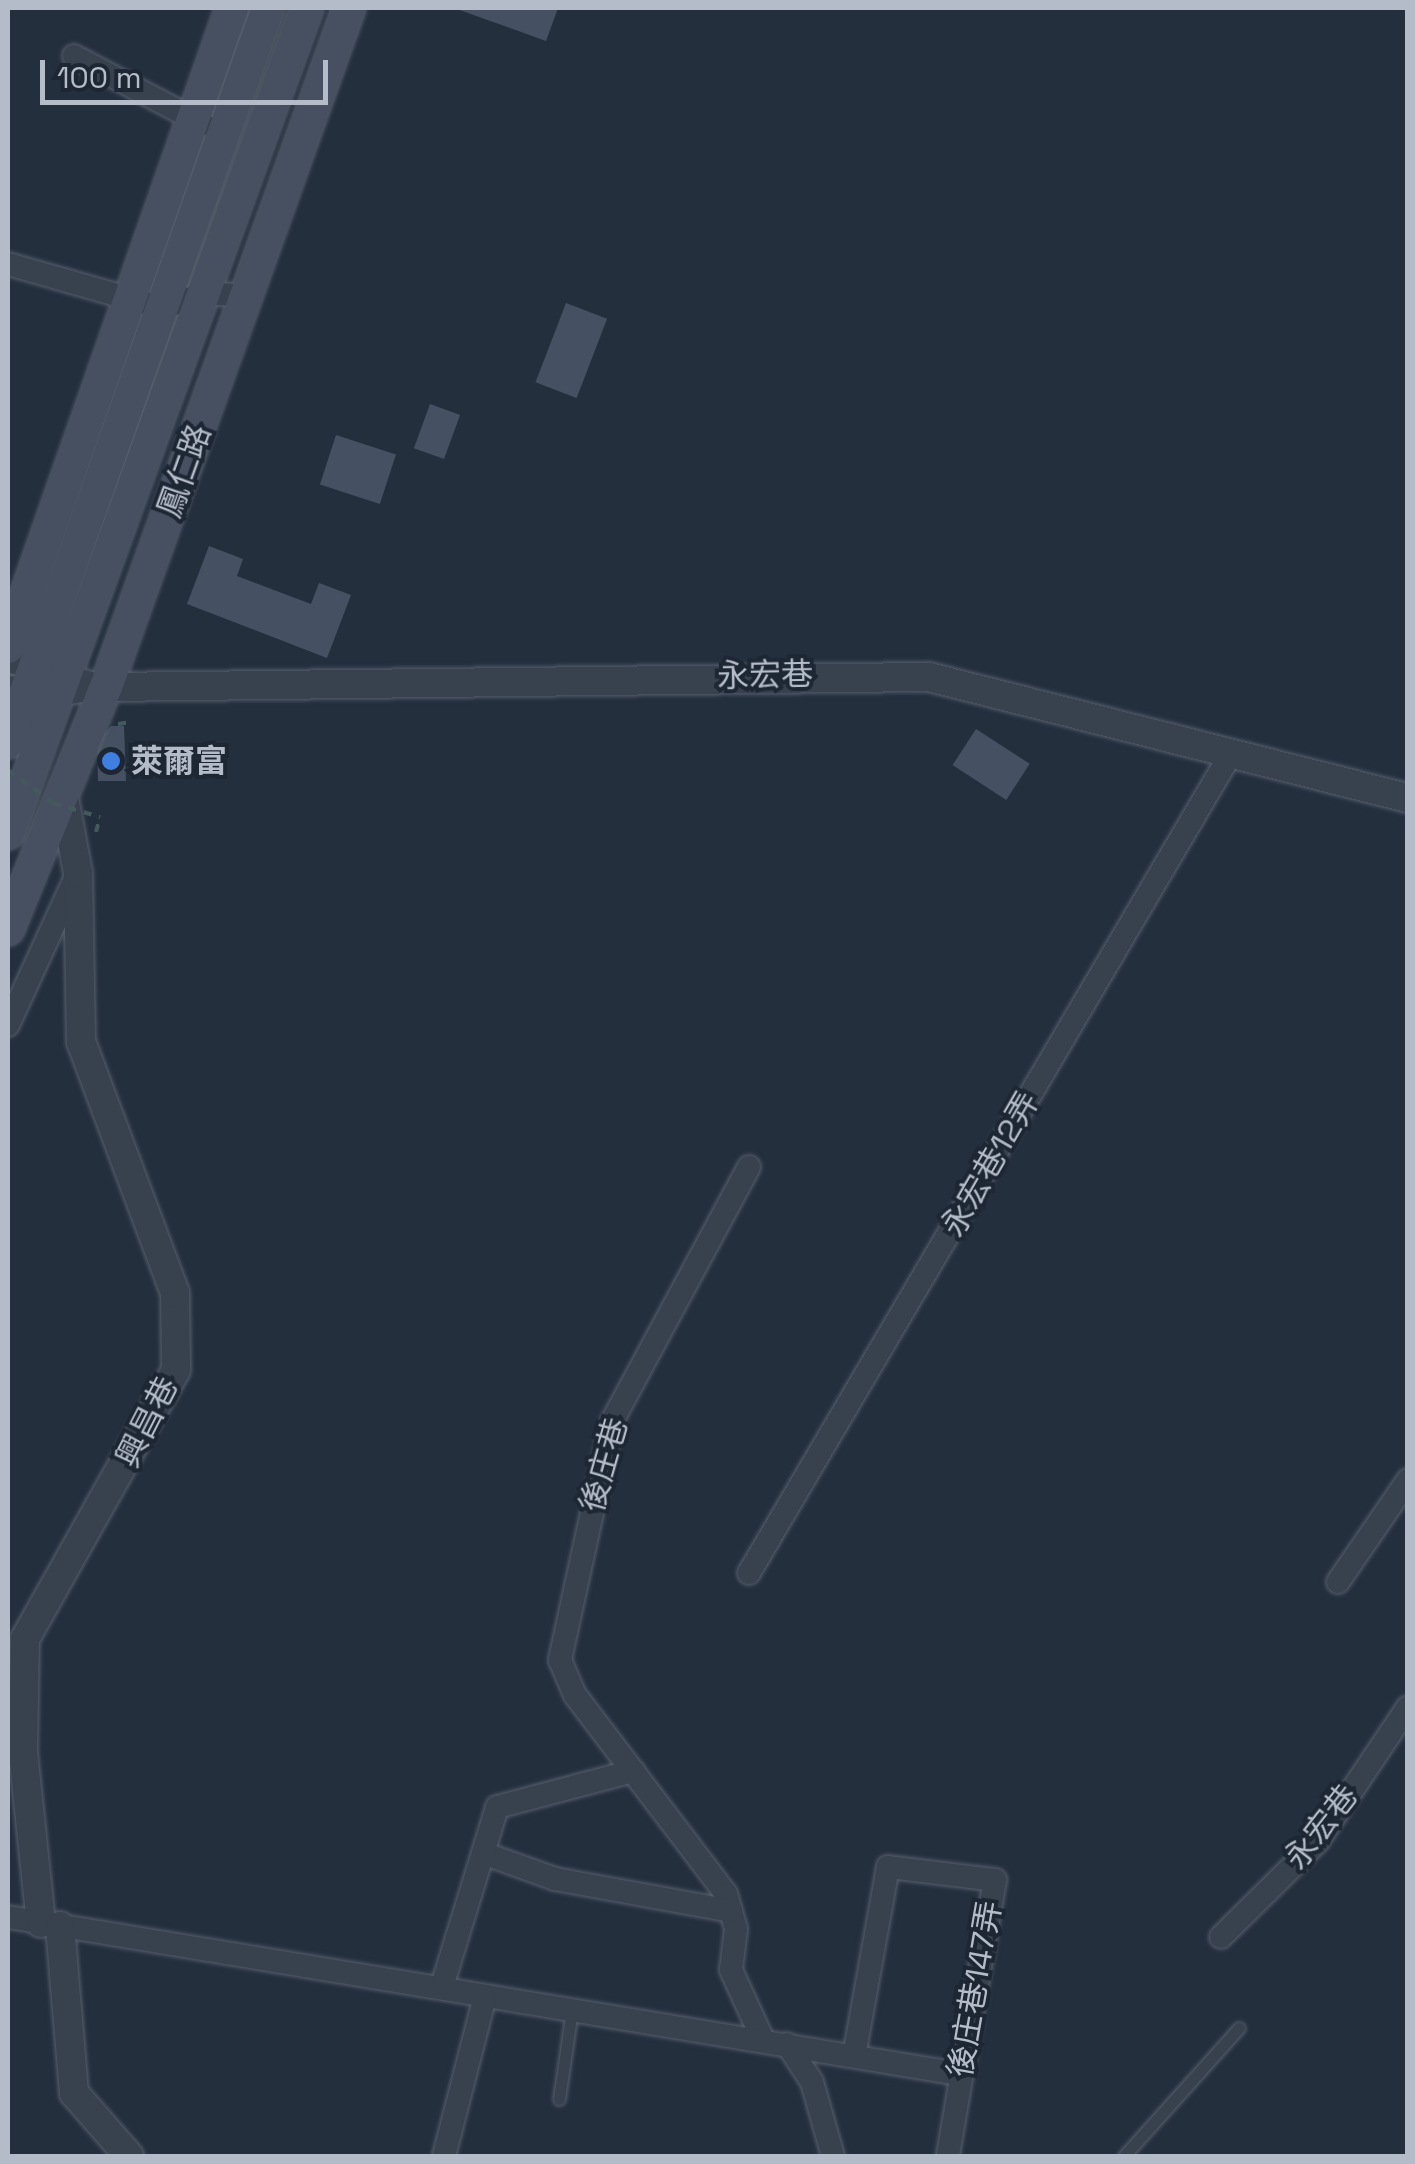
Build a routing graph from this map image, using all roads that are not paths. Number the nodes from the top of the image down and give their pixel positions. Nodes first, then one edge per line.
1 (232, 8) edge
2 (268, 8) edge
3 (308, 8) edge
4 (349, 8) edge
5 (74, 56) dead end
6 (193, 118) junction
7 (223, 136) junction
8 (8, 264) edge
9 (206, 293) junction
10 (246, 296) junction
11 (128, 303) junction
12 (162, 308) junction
13 (8, 647) edge
14 (20, 676) edge
15 (69, 683) junction
16 (106, 687) junction
17 (8, 742) edge
18 (1230, 755) junction
19 (63, 793) junction
20 (1408, 798) edge
21 (8, 833) edge
22 (78, 873) junction
23 (8, 930) edge
24 (8, 1025) edge
25 (749, 1167) dead end
26 (1408, 1480) edge
27 (749, 1573) dead end
28 (1338, 1582) dead end
29 (1408, 1707) edge
30 (632, 1771) junction
31 (483, 1853) junction
32 (730, 1911) junction
33 (8, 1917) edge
34 (50, 1924) junction
35 (1222, 1937) dead end
36 (443, 1983) junction
37 (485, 1996) junction
38 (572, 2010) junction
39 (1239, 2028) dead end
40 (763, 2040) junction
41 (787, 2044) junction
42 (854, 2056) junction
43 (958, 2074) junction
44 (559, 2099) dead end
45 (129, 2156) edge
46 (444, 2156) edge
47 (832, 2156) edge
48 (948, 2156) edge
49 (1124, 2156) edge

1 - 6 main road
2 - 7 main road
3 - 9 main road, 鳳仁路
4 - 10 main road, 鳳仁路
5 - 6 street
6 - 7 street
6 - 11 main road
7 - 12 main road
8 - 11 street
9 - 10 street
9 - 12 street
9 - 15 main road, 鳳仁路
10 - 16 main road, 鳳仁路
11 - 12 street
11 - 13 main road
12 - 14 main road
14 - 15 street
14 - 17 main road
15 - 16 street
15 - 21 main road, 鳳仁路
16 - 18 street, 永宏巷
16 - 19 main road, 鳳仁路
18 - 20 street, 永宏巷
18 - 27 street, 永宏巷12弄
19 - 22 street, 興昌巷
19 - 23 main road, 鳳仁路
22 - 24 street
22 - 34 street, 興昌巷
25 - 30 street, 後庄巷
26 - 28 street
29 - 35 street, 永宏巷
30 - 31 street
30 - 32 street, 後庄巷
31 - 32 street
31 - 36 street
32 - 40 street
33 - 34 street
34 - 36 street
34 - 45 street, 興昌巷
36 - 37 street
37 - 38 street
37 - 46 street
38 - 40 street
38 - 44 lane
39 - 49 lane
40 - 41 street
41 - 42 street
41 - 47 street
42 - 43 street
42 - 43 street, 後庄巷147弄
43 - 48 street, 後庄巷147弄

